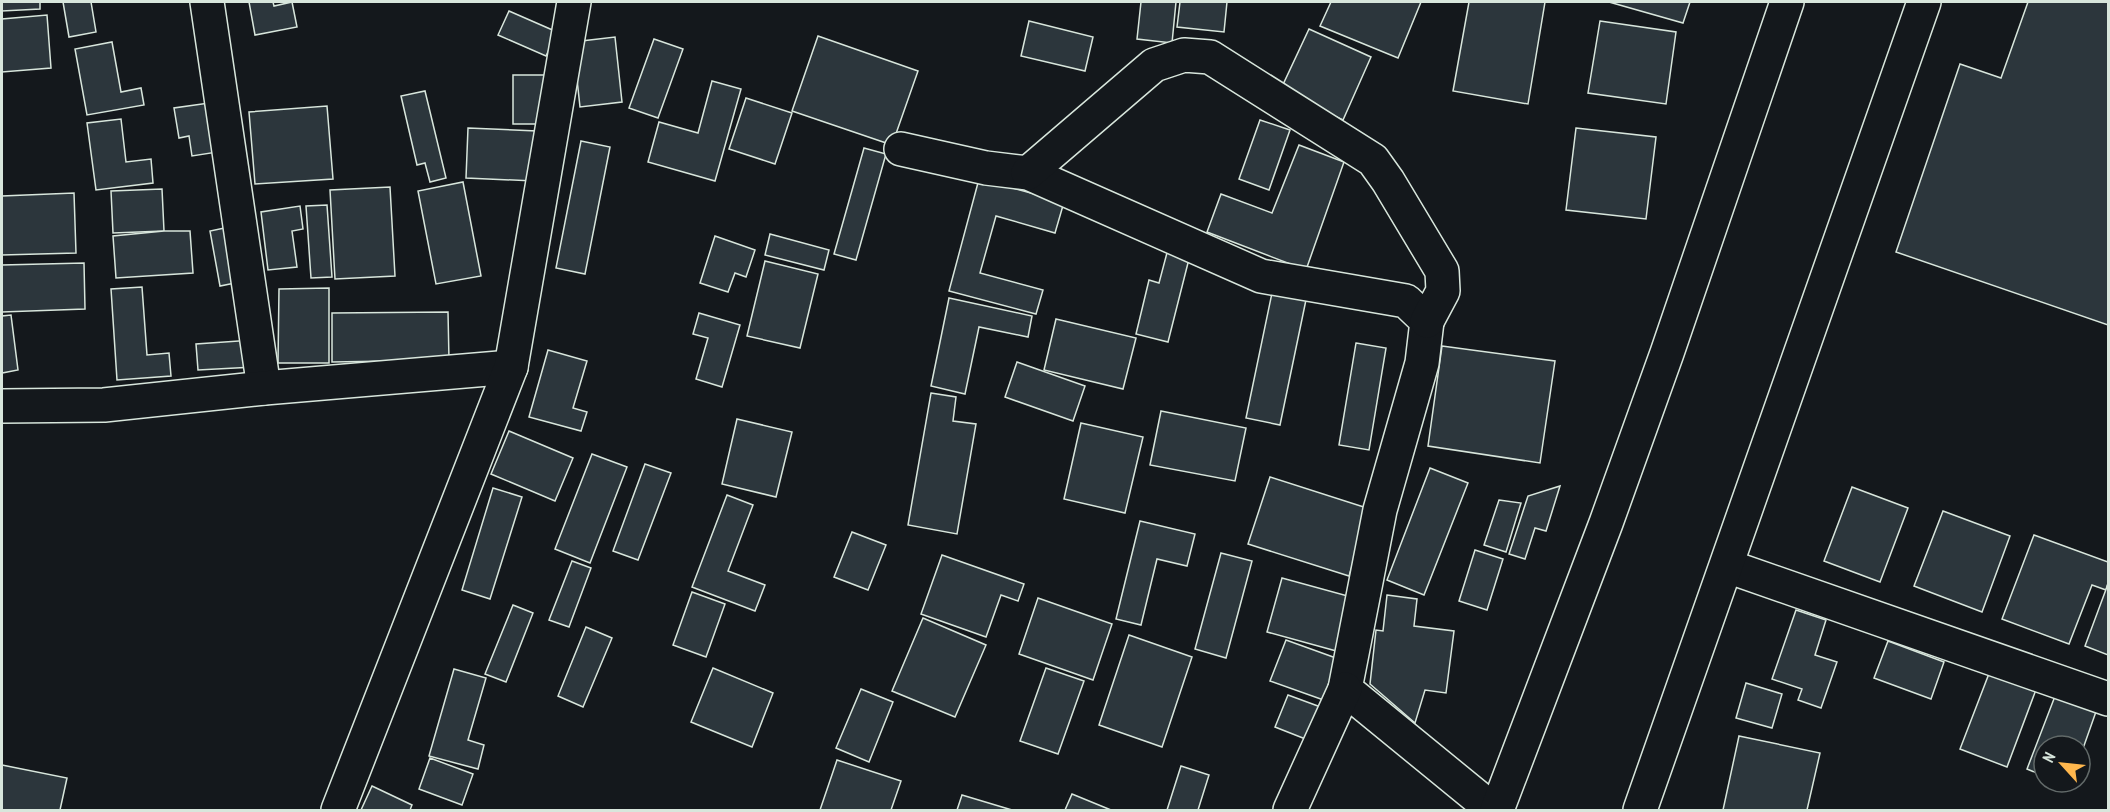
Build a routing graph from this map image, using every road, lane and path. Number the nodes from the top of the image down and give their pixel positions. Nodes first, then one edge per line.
1 (207, 2) edge
2 (574, 2) edge
3 (1787, 2) edge
4 (1924, 2) edge
5 (901, 149) dead end
6 (1028, 173) junction
7 (1427, 321) junction
8 (510, 367) junction
9 (264, 388) junction
10 (2, 406) edge
11 (1727, 566) junction
12 (1345, 689) junction
13 (2109, 699) edge
14 (338, 810) edge
15 (1290, 810) edge
16 (1495, 810) edge
17 (1640, 810) edge

1 - 9 street
2 - 8 street
3 - 16 street
4 - 11 street
5 - 6 street
6 - 7 street
6 - 7 street
7 - 12 street
8 - 9 street
8 - 14 street
9 - 10 street
11 - 13 street
11 - 17 street
12 - 15 street
12 - 16 street

